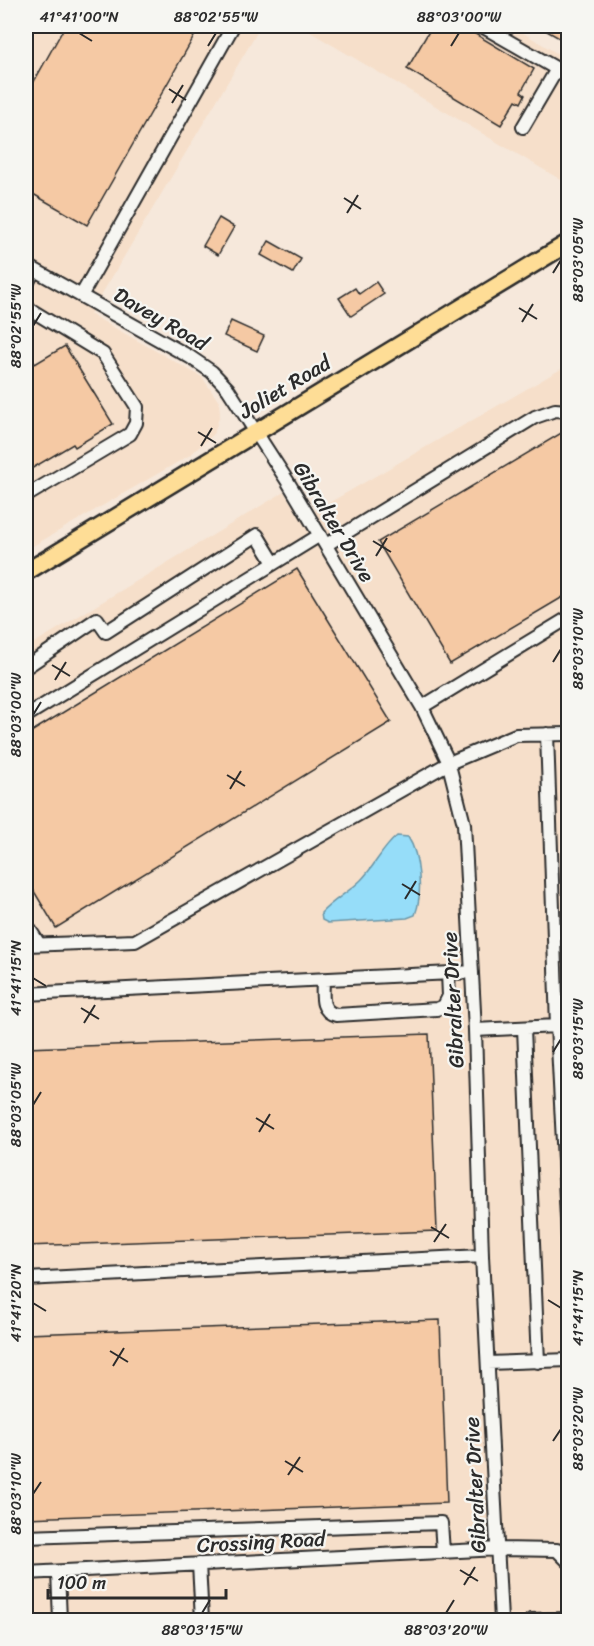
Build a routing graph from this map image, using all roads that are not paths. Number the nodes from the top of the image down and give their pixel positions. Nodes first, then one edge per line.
1 (233, 26) edge
2 (482, 26) edge
3 (557, 69) junction
4 (568, 75) edge
5 (523, 126) dead end
6 (568, 243) edge
7 (30, 268) edge
8 (26, 286) edge
9 (81, 296) junction
10 (26, 307) edge
11 (568, 411) edge
12 (255, 431) junction
13 (26, 496) edge
14 (323, 540) junction
15 (274, 563) junction
16 (26, 572) edge
17 (568, 618) edge
18 (26, 667) edge
19 (422, 707) junction
20 (26, 716) edge
21 (547, 734) junction
22 (568, 734) edge
23 (449, 763) junction
24 (26, 924) edge
25 (39, 944) junction
26 (26, 945) edge
27 (472, 972) junction
28 (448, 973) junction
29 (323, 979) junction
30 (26, 994) edge
31 (557, 1026) junction
32 (524, 1028) junction
33 (475, 1030) junction
34 (568, 1239) edge
35 (482, 1256) junction
36 (26, 1279) edge
37 (568, 1360) edge
38 (538, 1362) junction
39 (488, 1364) junction
40 (26, 1537) edge
41 (499, 1549) junction
42 (443, 1552) junction
43 (567, 1555) edge
44 (200, 1564) junction
45 (58, 1572) junction
46 (26, 1573) edge
47 (568, 1619) edge
48 (60, 1620) edge
49 (202, 1620) edge
50 (501, 1620) edge
51 (531, 1620) edge

1 - 9 street
2 - 3 street
3 - 4 street
3 - 5 street
6 - 12 main road, Joliet Road
7 - 8 street
7 - 9 street, Davey Road
9 - 12 street, Davey Road
10 - 13 street
11 - 14 street
12 - 14 street, Gibralter Drive
12 - 16 main road, Joliet Road
14 - 15 street
14 - 19 street, Gibralter Drive
15 - 18 street
15 - 20 street
17 - 19 street
19 - 23 street, Gibralter Drive
21 - 22 street
21 - 23 street
21 - 31 street
23 - 25 street
23 - 27 street, Gibralter Drive
24 - 25 street
25 - 26 street
27 - 28 street
27 - 33 street, Gibralter Drive
28 - 29 street
28 - 29 street
29 - 30 street
31 - 32 street
31 - 34 street
32 - 33 street
32 - 38 street
33 - 35 street, Gibralter Drive
35 - 36 street
35 - 39 street, Gibralter Drive
37 - 38 street
38 - 39 street
39 - 41 street, Gibralter Drive
40 - 42 street
41 - 42 street, Crossing Road
41 - 43 street, Crossing Road
41 - 50 street, Gibralter Drive
42 - 44 street, Crossing Road
44 - 45 street, Crossing Road
44 - 49 street
45 - 46 street, Crossing Road
45 - 48 street
47 - 51 street

